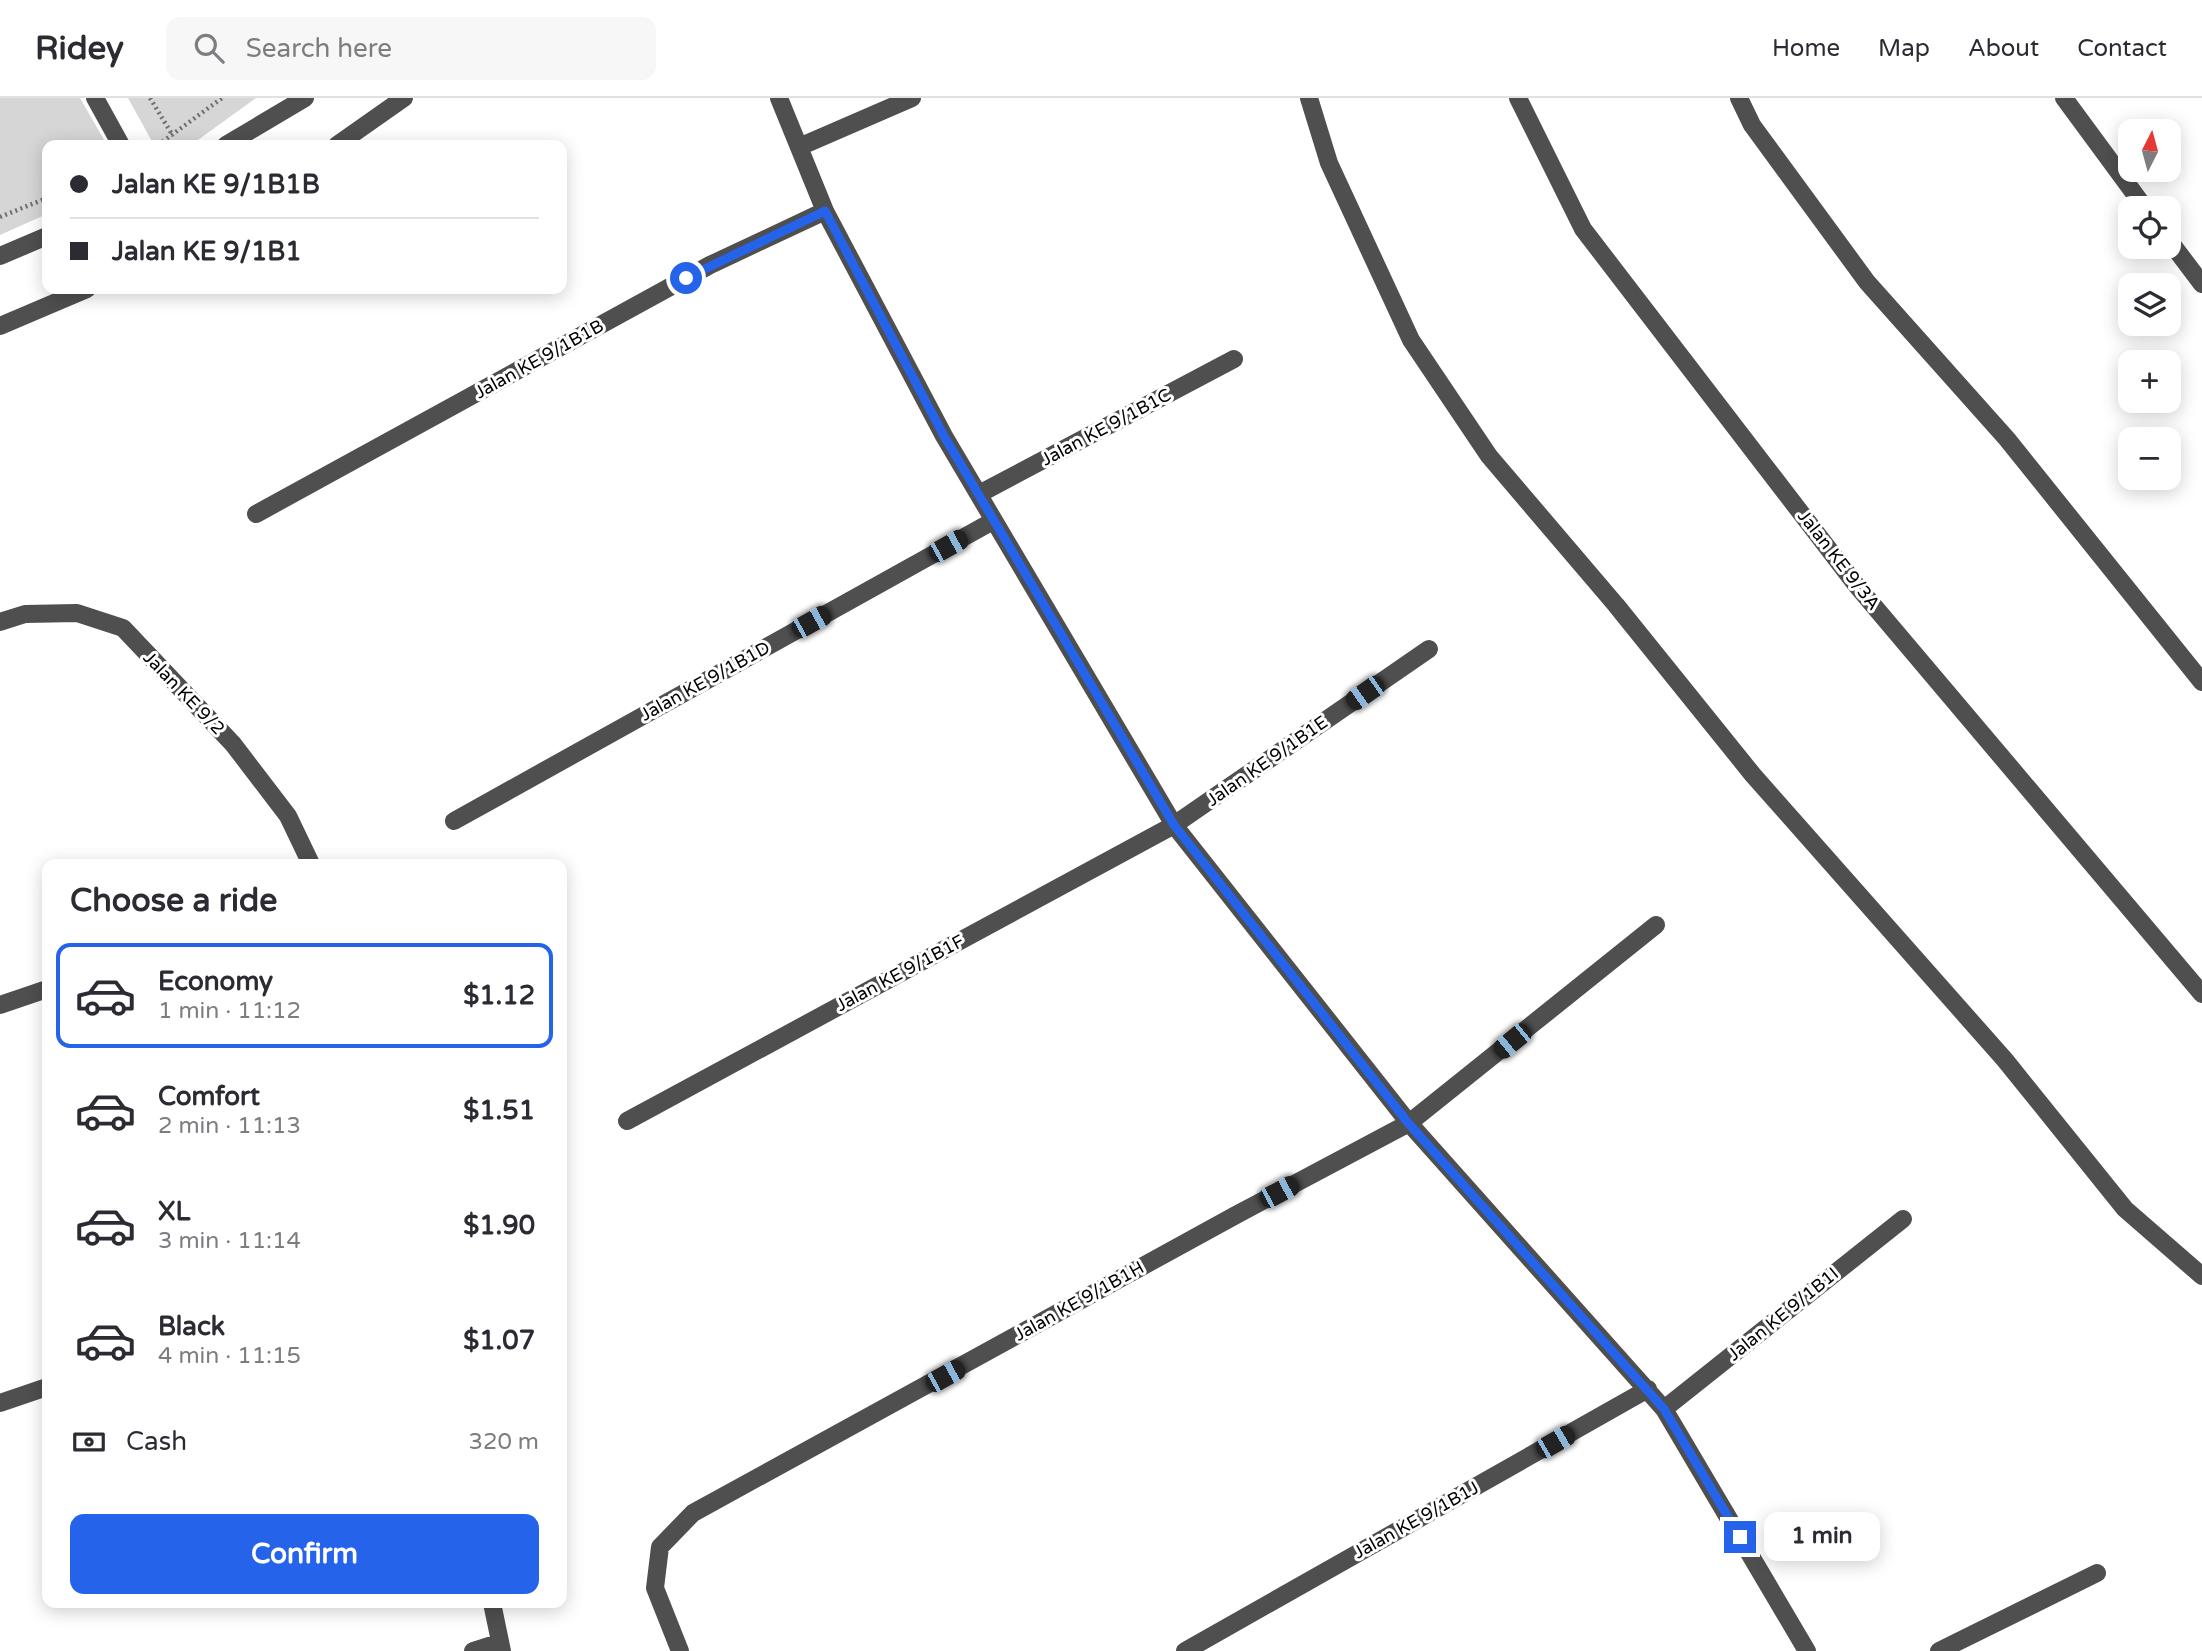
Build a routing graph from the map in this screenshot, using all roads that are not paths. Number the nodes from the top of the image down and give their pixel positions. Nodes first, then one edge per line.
1 (95, 98) edge
2 (305, 98) edge
3 (404, 98) edge
4 (779, 98) edge
5 (912, 98) edge
6 (1310, 98) edge
7 (1518, 98) edge
8 (1739, 98) edge
9 (2064, 98) edge
10 (118, 140) edge
11 (234, 140) edge
12 (344, 140) edge
13 (799, 147) junction
14 (2136, 196) edge
15 (825, 211) junction
16 (42, 238) edge
17 (0, 256) edge
18 (2181, 256) edge
19 (2202, 284) edge
20 (75, 294) edge
21 (0, 326) edge
22 (1234, 359) dead end
23 (978, 494) junction
24 (256, 514) dead end
25 (993, 522) junction
26 (0, 622) edge
27 (1429, 649) dead end
28 (2202, 682) edge
29 (454, 821) dead end
30 (1174, 825) junction
31 (309, 859) edge
32 (1656, 925) dead end
33 (42, 991) edge
34 (2202, 993) edge
35 (0, 1005) edge
36 (627, 1121) dead end
37 (1409, 1124) junction
38 (1903, 1219) dead end
39 (2202, 1276) edge
40 (42, 1389) edge
41 (1648, 1389) junction
42 (0, 1403) edge
43 (1664, 1409) junction
44 (2097, 1573) dead end
45 (493, 1608) edge
46 (500, 1647) edge
47 (473, 1651) edge
48 (680, 1651) edge
49 (1185, 1651) edge
50 (1807, 1651) edge
51 (1940, 1651) edge

1 - 10 street
2 - 11 street
3 - 12 street
4 - 13 street
5 - 13 street
6 - 39 street
7 - 34 street, Jalan KE 9/3A
8 - 28 street
9 - 14 street
13 - 15 street
15 - 23 street
15 - 24 street, Jalan KE 9/1B1B
16 - 17 street
18 - 19 street
20 - 21 street
22 - 23 street, Jalan KE 9/1B1C
23 - 25 street
25 - 29 street, Jalan KE 9/1B1D
25 - 30 street
26 - 31 street, Jalan KE 9/2
27 - 30 street, Jalan KE 9/1B1E
30 - 36 street, Jalan KE 9/1B1F
30 - 37 street
32 - 37 street, Jalan KE 9/1B1H
33 - 35 street
37 - 41 street
37 - 48 street, Jalan KE 9/1B1H
38 - 43 street, Jalan KE 9/1B1I
40 - 42 street
41 - 43 street
41 - 49 street, Jalan KE 9/1B1J
43 - 50 street
44 - 51 street
45 - 46 street
46 - 47 street

